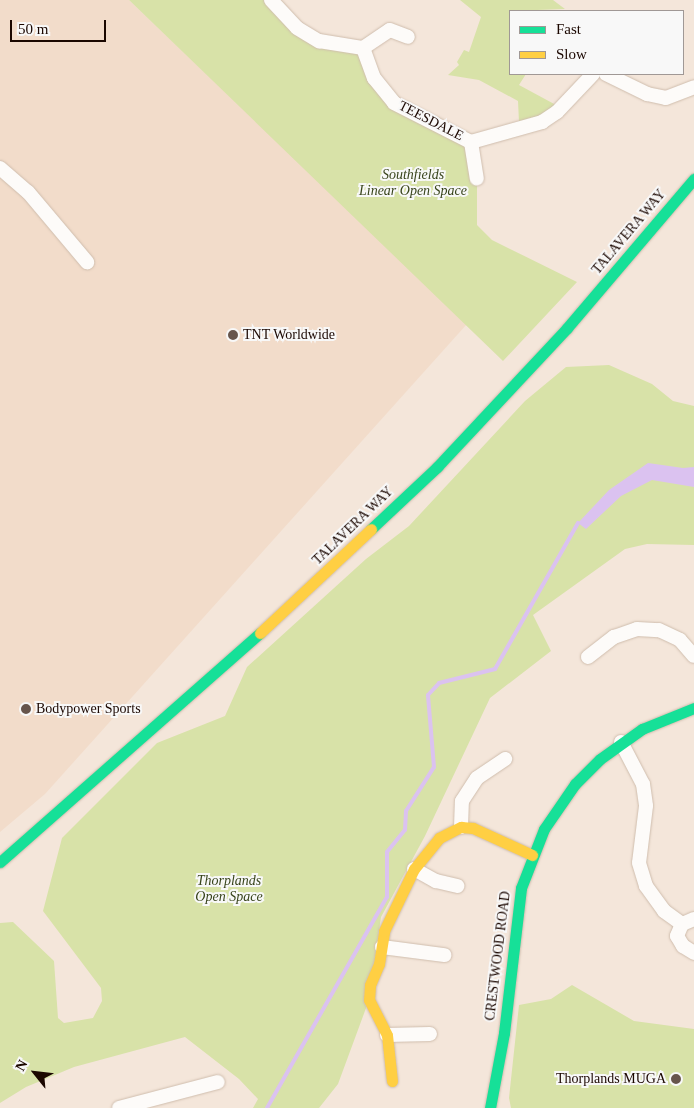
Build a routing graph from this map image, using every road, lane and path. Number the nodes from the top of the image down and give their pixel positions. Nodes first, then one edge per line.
1 (272, 0) edge
2 (408, 38) dead end
3 (363, 48) junction
4 (591, 75) edge
5 (608, 75) edge
6 (694, 87) edge
7 (471, 142) junction
8 (0, 168) edge
9 (477, 179) dead end
10 (694, 179) edge
11 (87, 262) dead end
12 (588, 656) dead end
13 (694, 656) edge
14 (694, 708) edge
15 (621, 742) junction
16 (505, 759) dead end
17 (461, 827) junction
18 (532, 855) junction
19 (0, 862) edge
20 (414, 869) junction
21 (457, 886) dead end
22 (688, 921) edge
23 (382, 947) junction
24 (694, 953) edge
25 (444, 955) dead end
26 (430, 1034) dead end
27 (387, 1035) junction
28 (392, 1081) dead end
29 (218, 1082) dead end
30 (119, 1108) edge
31 (490, 1108) edge

1 - 3 street
2 - 3 street
3 - 7 street, TEESDALE
4 - 7 street, TEESDALE
5 - 6 street
7 - 9 street, TEESDALE
8 - 11 street
10 - 19 main road, TALAVERA WAY
12 - 13 street
14 - 15 main road, CRESTWOOD ROAD
15 - 18 main road, CRESTWOOD ROAD
15 - 22 street
16 - 17 street
17 - 18 main road
17 - 20 main road
18 - 31 main road, CRESTWOOD ROAD
20 - 21 street
20 - 23 main road
22 - 24 street
23 - 25 street
23 - 27 main road
26 - 27 street
27 - 28 main road
29 - 30 street

